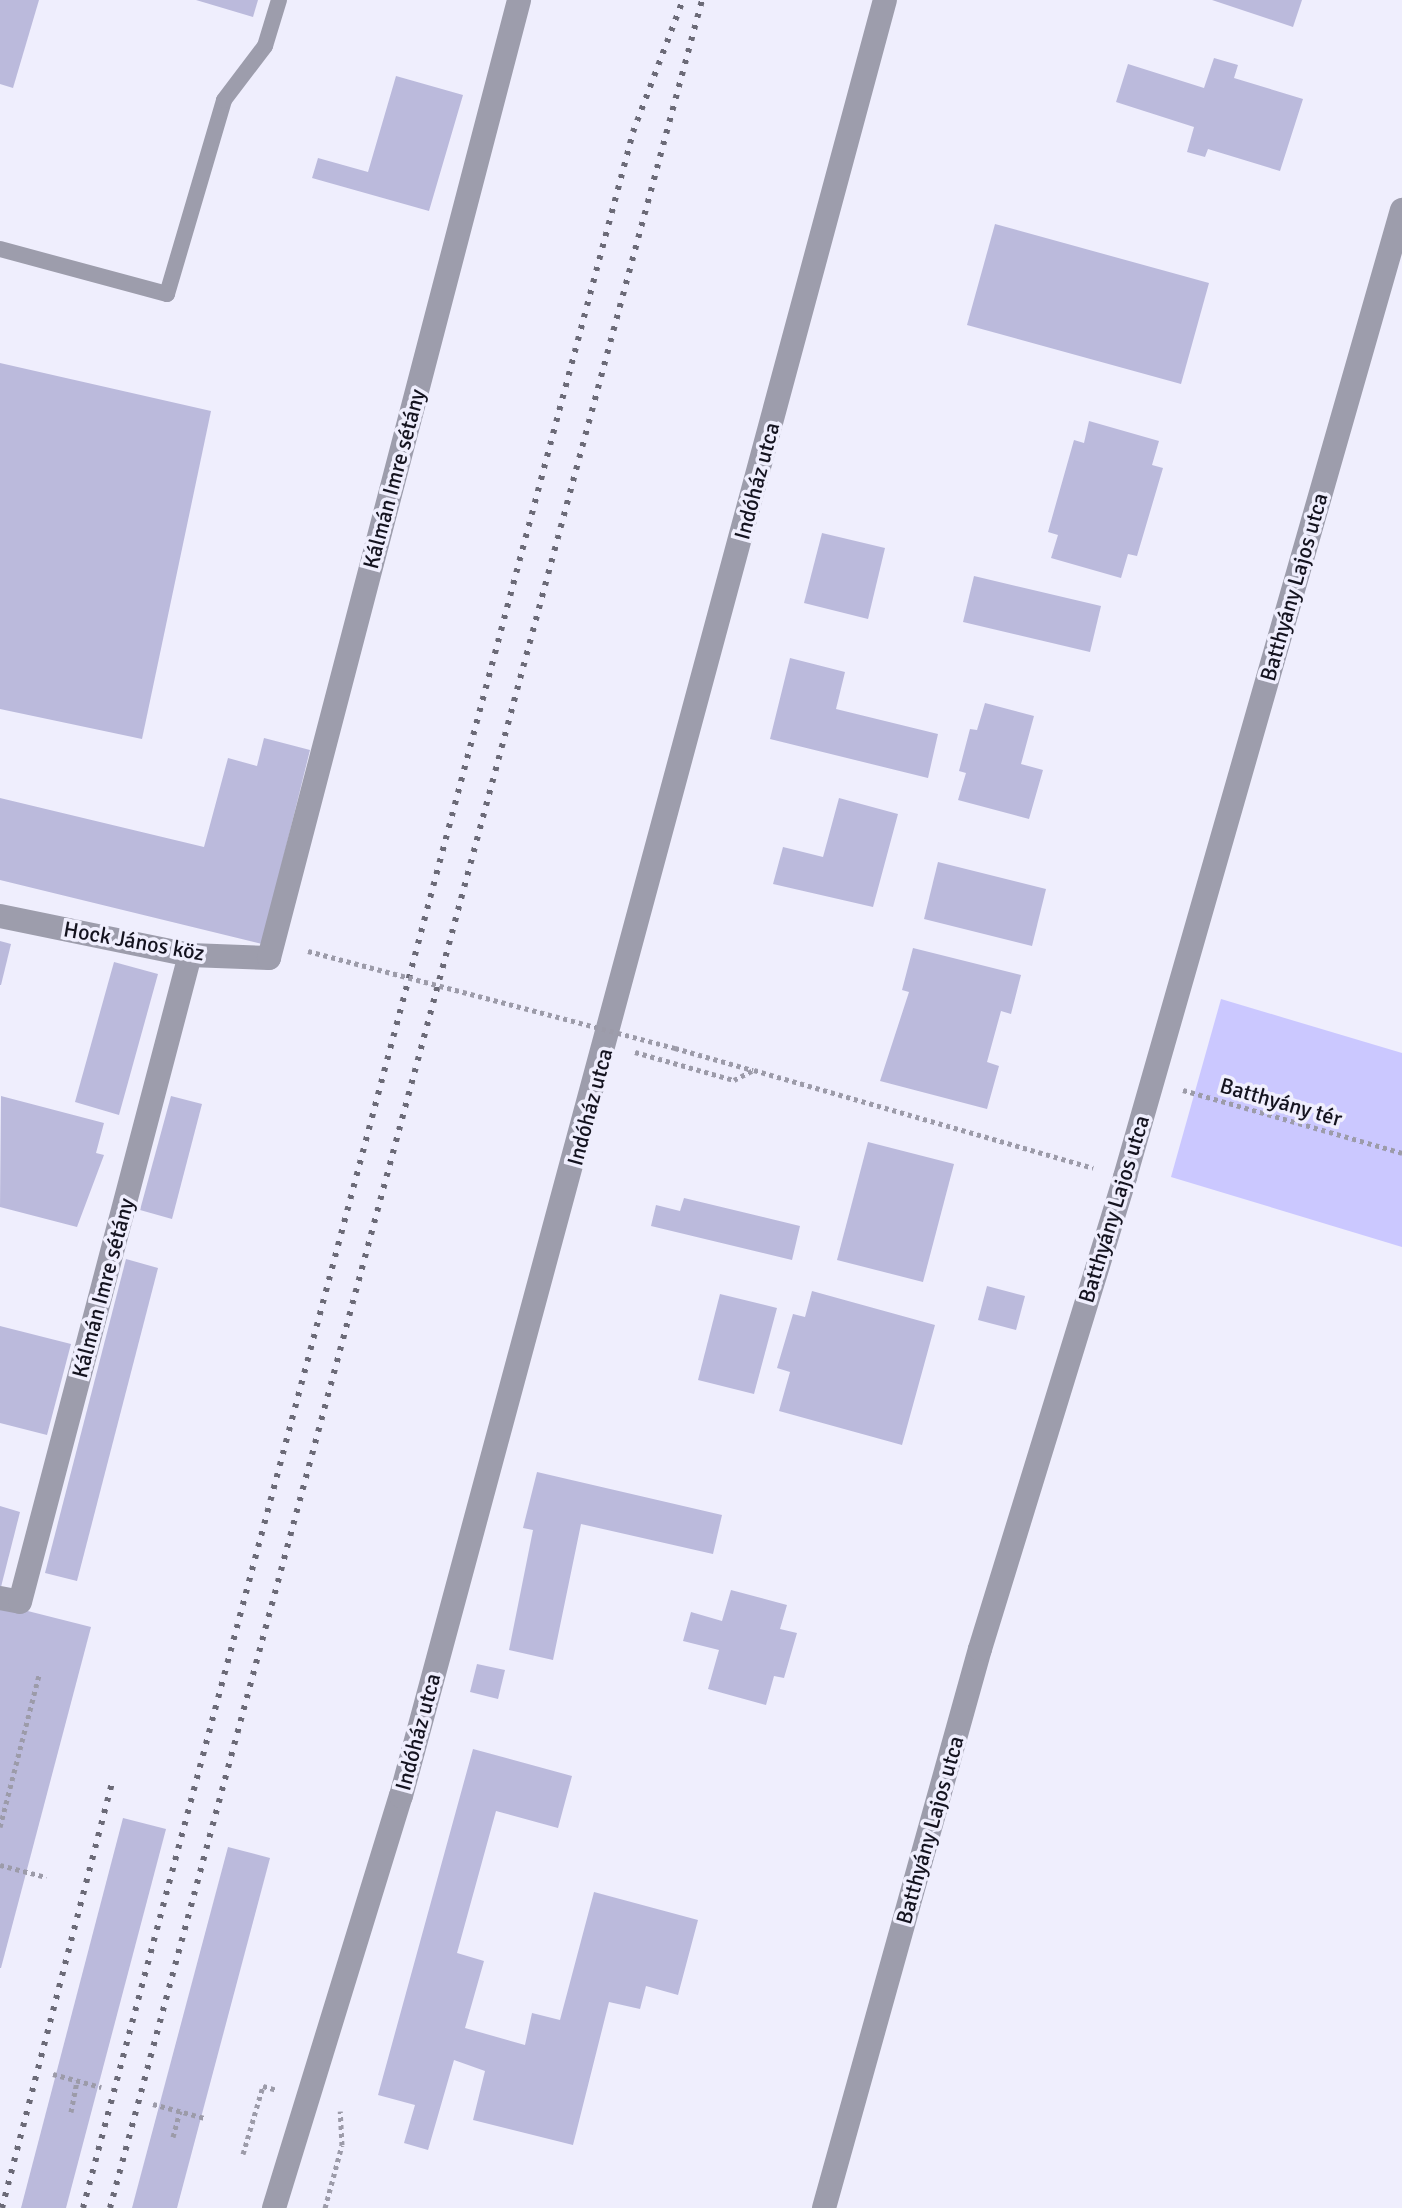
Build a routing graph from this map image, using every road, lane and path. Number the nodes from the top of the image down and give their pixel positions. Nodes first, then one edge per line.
1 (279, 0) edge
2 (519, 0) edge
3 (885, 0) edge
4 (1402, 210) edge
5 (0, 249) edge
6 (0, 916) edge
7 (308, 951) dead end
8 (190, 955) junction
9 (269, 958) joint
10 (607, 1044) junction
11 (754, 1070) junction
12 (1152, 1081) junction
13 (1402, 1153) edge
14 (1125, 1177) junction
15 (0, 1598) edge
16 (39, 1675) dead end
17 (0, 1827) edge
18 (0, 1865) edge
19 (46, 1877) dead end
20 (53, 2074) dead end
21 (77, 2081) junction
22 (263, 2086) dead end
23 (101, 2087) dead end
24 (153, 2104) dead end
25 (180, 2111) junction
26 (71, 2112) dead end
27 (205, 2118) dead end
28 (173, 2137) dead end
29 (243, 2154) dead end
30 (274, 2208) edge
31 (824, 2208) edge

1 - 5 lane
2 - 9 street, Kálmán Imre sétány
3 - 10 street, Indóház utca
4 - 12 street, Batthyány Lajos utca
6 - 8 street, Hock János köz
7 - 11 path, bridge
8 - 9 street, Hock János köz
8 - 15 street, Kálmán Imre sétány
10 - 11 path
10 - 30 street, Indóház utca
11 - 14 path
12 - 13 path, Batthyány tér
12 - 14 street, Batthyány Lajos utca
14 - 31 street, Batthyány Lajos utca
16 - 17 path
18 - 19 path
20 - 21 path
21 - 23 path
21 - 26 path
22 - 29 path
24 - 25 path
25 - 27 path
25 - 28 path

